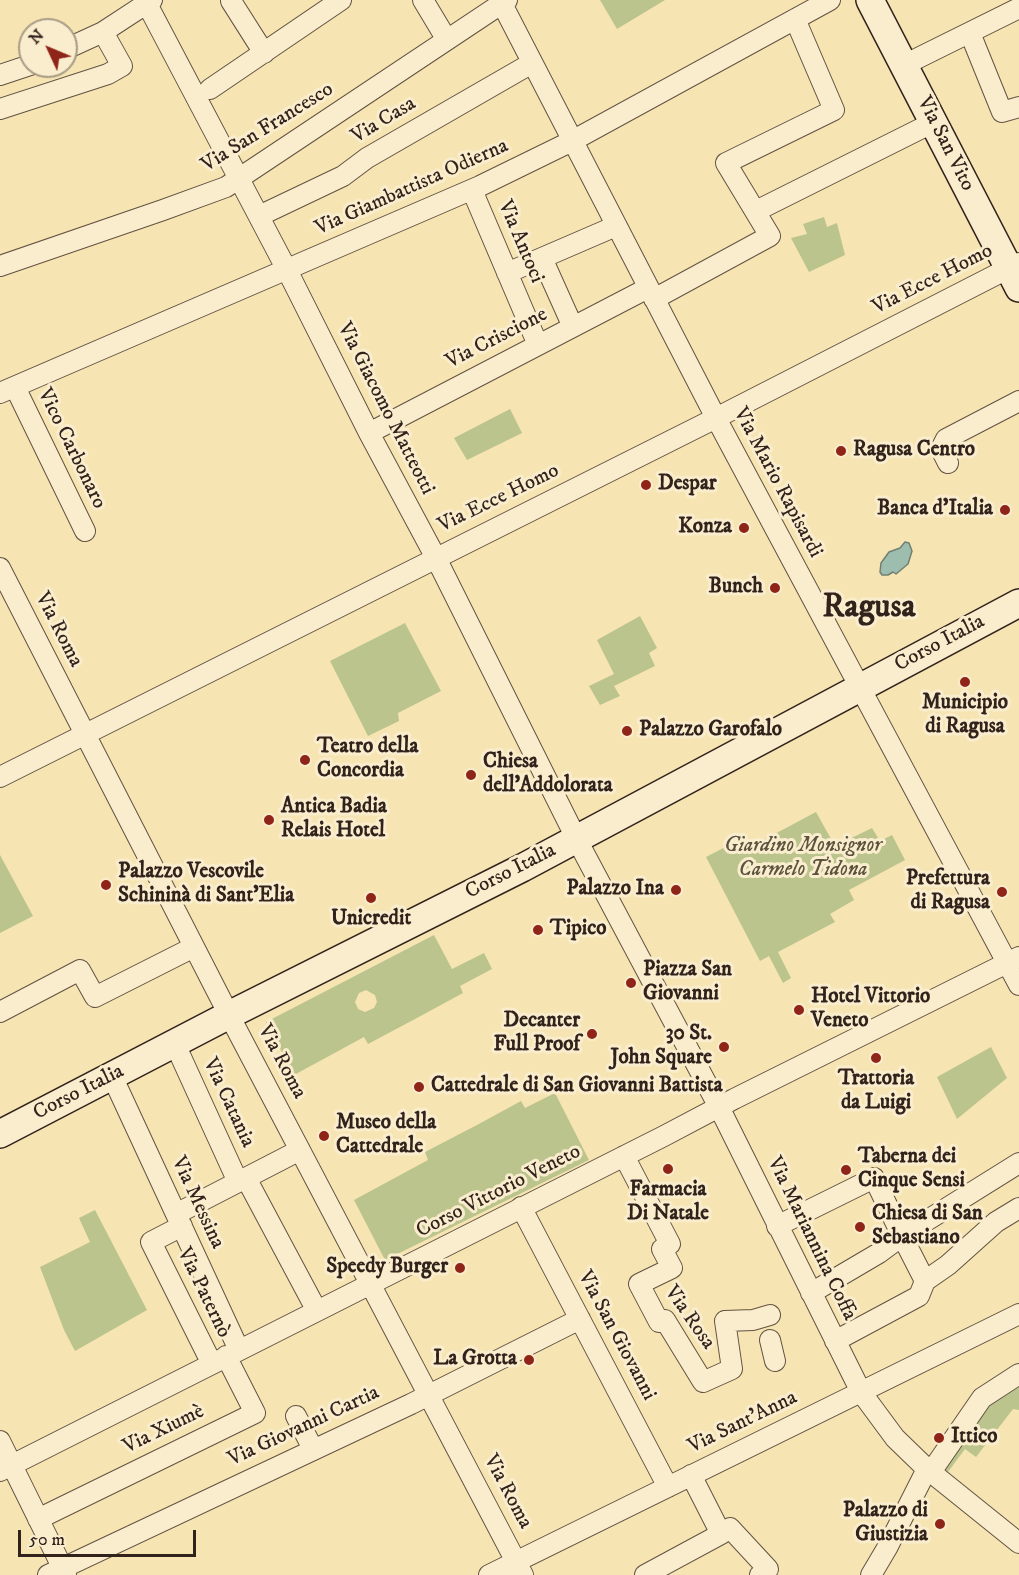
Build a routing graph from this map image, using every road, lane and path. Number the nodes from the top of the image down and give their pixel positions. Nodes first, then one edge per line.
1 (232, 0) edge
2 (341, 0) edge
3 (423, 0) edge
4 (830, 0) edge
5 (870, 0) edge
6 (503, 1) edge
7 (150, 2) edge
8 (1019, 8) edge
9 (795, 19) junction
10 (103, 32) junction
11 (970, 33) junction
12 (447, 40) junction
13 (78, 43) edge
14 (264, 53) junction
15 (532, 63) junction
16 (904, 65) junction
17 (18, 69) edge
18 (0, 75) edge
19 (210, 89) dead end
20 (1019, 108) edge
21 (0, 109) edge
22 (934, 123) junction
23 (572, 141) junction
24 (239, 178) junction
25 (472, 190) junction
26 (756, 211) junction
27 (259, 216) junction
28 (616, 226) junction
29 (542, 258) junction
30 (0, 266) edge
31 (287, 270) junction
32 (507, 273) junction
33 (1016, 273) edge
34 (651, 294) junction
35 (573, 327) junction
36 (538, 345) junction
37 (7, 390) edge
38 (1019, 401) edge
39 (716, 418) junction
40 (369, 433) junction
41 (948, 463) dead end
42 (84, 531) dead end
43 (436, 558) junction
44 (0, 568) edge
45 (1019, 603) edge
46 (858, 687) junction
47 (85, 734) junction
48 (2, 772) edge
49 (576, 838) junction
50 (194, 947) junction
51 (1013, 960) edge
52 (1019, 985) edge
53 (0, 1012) edge
54 (229, 1015) junction
55 (175, 1044) junction
56 (112, 1076) junction
57 (719, 1107) junction
58 (0, 1134) edge
59 (292, 1154) junction
60 (624, 1156) junction
61 (1019, 1163) edge
62 (242, 1180) junction
63 (521, 1207) junction
64 (1019, 1208) edge
65 (179, 1220) junction
66 (777, 1226) junction
67 (902, 1236) junction
68 (925, 1281) junction
69 (370, 1284) junction
70 (811, 1293) junction
71 (317, 1311) junction
72 (1019, 1314) edge
73 (580, 1319) junction
74 (835, 1341) junction
75 (226, 1357) junction
76 (775, 1361) dead end
77 (1019, 1374) edge
78 (861, 1392) junction
79 (429, 1394) junction
80 (296, 1416) dead end
81 (0, 1442) edge
82 (313, 1449) junction
83 (6, 1468) edge
84 (929, 1471) junction
85 (692, 1475) junction
86 (668, 1487) junction
87 (38, 1519) junction
88 (721, 1534) junction
89 (1019, 1543) edge
90 (520, 1568) edge
91 (59, 1573) edge
92 (489, 1575) edge
93 (645, 1575) edge
94 (760, 1575) edge
95 (871, 1575) edge

1 - 14 street
2 - 14 street
3 - 12 street
4 - 9 street, Via Giambattista Odierna
5 - 16 street, Via San Vito
6 - 12 street, Via San Francesco
6 - 15 street, Via Mario Rapisardi
7 - 10 street
7 - 24 street, Via Giacomo Matteotti
8 - 11 street
9 - 23 street, Via Giambattista Odierna
9 - 26 street
10 - 13 street
10 - 21 street
11 - 16 street
11 - 20 street
12 - 24 street, Via San Francesco
14 - 19 street
15 - 23 street, Via Mario Rapisardi
15 - 27 street, Via Casa
16 - 22 street, Via San Vito
17 - 18 street
22 - 26 street
22 - 33 street, Via San Vito
23 - 25 street, Via Giambattista Odierna
23 - 28 street, Via Mario Rapisardi
24 - 27 street, Via Giacomo Matteotti
24 - 30 street, Via San Francesco
25 - 31 street, Via Giambattista Odierna
25 - 32 street, Via Antoci
26 - 34 street, Via Criscione
27 - 31 street, Via Giacomo Matteotti
28 - 29 street
28 - 34 street, Via Mario Rapisardi
29 - 32 street
29 - 35 street
31 - 37 street, Via Giambattista Odierna
31 - 40 street, Via Giacomo Matteotti
32 - 36 street, Via Antoci
33 - 39 street, Via Ecce Homo
34 - 35 street, Via Criscione
34 - 39 street, Via Mario Rapisardi
35 - 36 street, Via Criscione
36 - 40 street, Via Criscione
37 - 42 street, Vico Carbonaro
38 - 41 street
39 - 43 street, Via Ecce Homo
39 - 46 street, Via Mario Rapisardi
40 - 43 street, Via Giacomo Matteotti
43 - 47 street, Via Ecce Homo
43 - 49 street, Via Giacomo Matteotti
44 - 47 street, Via Roma
45 - 46 street, Corso Italia
46 - 49 street, Corso Italia
46 - 51 street, Via Mario Rapisardi
47 - 48 street, Via Ecce Homo
47 - 50 street, Via Roma
49 - 54 street, Corso Italia
49 - 57 street, Via Mariannina Coffa
50 - 53 street
50 - 54 street, Via Roma
51 - 52 street, Via Mario Rapisardi
51 - 57 street, Corso Vittorio Veneto
54 - 55 street, Corso Italia
54 - 59 street, Via Roma
55 - 56 street, Corso Italia
55 - 62 street, Via Catania
56 - 58 street, Corso Italia
56 - 65 street, Via Messina
57 - 60 street, Corso Vittorio Veneto
57 - 66 street, Via Mariannina Coffa
59 - 62 street, Via Paternò
59 - 69 street, Via Roma
60 - 63 street, Corso Vittorio Veneto
60 - 76 street, Via Rosa
61 - 67 street
62 - 65 street, Via Paternò
62 - 71 street, Via Catania
63 - 69 street, Corso Vittorio Veneto
63 - 73 street, Via San Giovanni
64 - 68 street
65 - 75 street, Via Messina
65 - 75 street, Via Paternò
66 - 67 street
66 - 70 street, Via Mariannina Coffa
67 - 68 street
67 - 70 street
68 - 74 street
69 - 71 street, Corso Vittorio Veneto
69 - 79 street, Via Roma
70 - 74 street, Via Mariannina Coffa
71 - 75 street, Corso Vittorio Veneto
72 - 78 street, Via Sant'Anna
73 - 79 street, Via Giovanni Cartia
73 - 86 street, Via San Giovanni
74 - 78 street, Via Mariannina Coffa
75 - 83 street, Corso Vittorio Veneto
75 - 87 street, Via Xiumè
77 - 84 street
78 - 84 street, Via Mariannina Coffa
78 - 85 street, Via Sant'Anna
79 - 82 street, Via Giovanni Cartia
79 - 90 street, Via Roma
80 - 82 street
81 - 83 street
82 - 91 street, Via Giovanni Cartia
83 - 87 street
84 - 89 street, Via Mariannina Coffa
84 - 95 street
85 - 86 street, Via Sant'Anna
85 - 88 street
86 - 90 street, Via Sant'Anna
87 - 91 street
88 - 93 street
88 - 94 street
90 - 92 street, Via Sant'Anna

